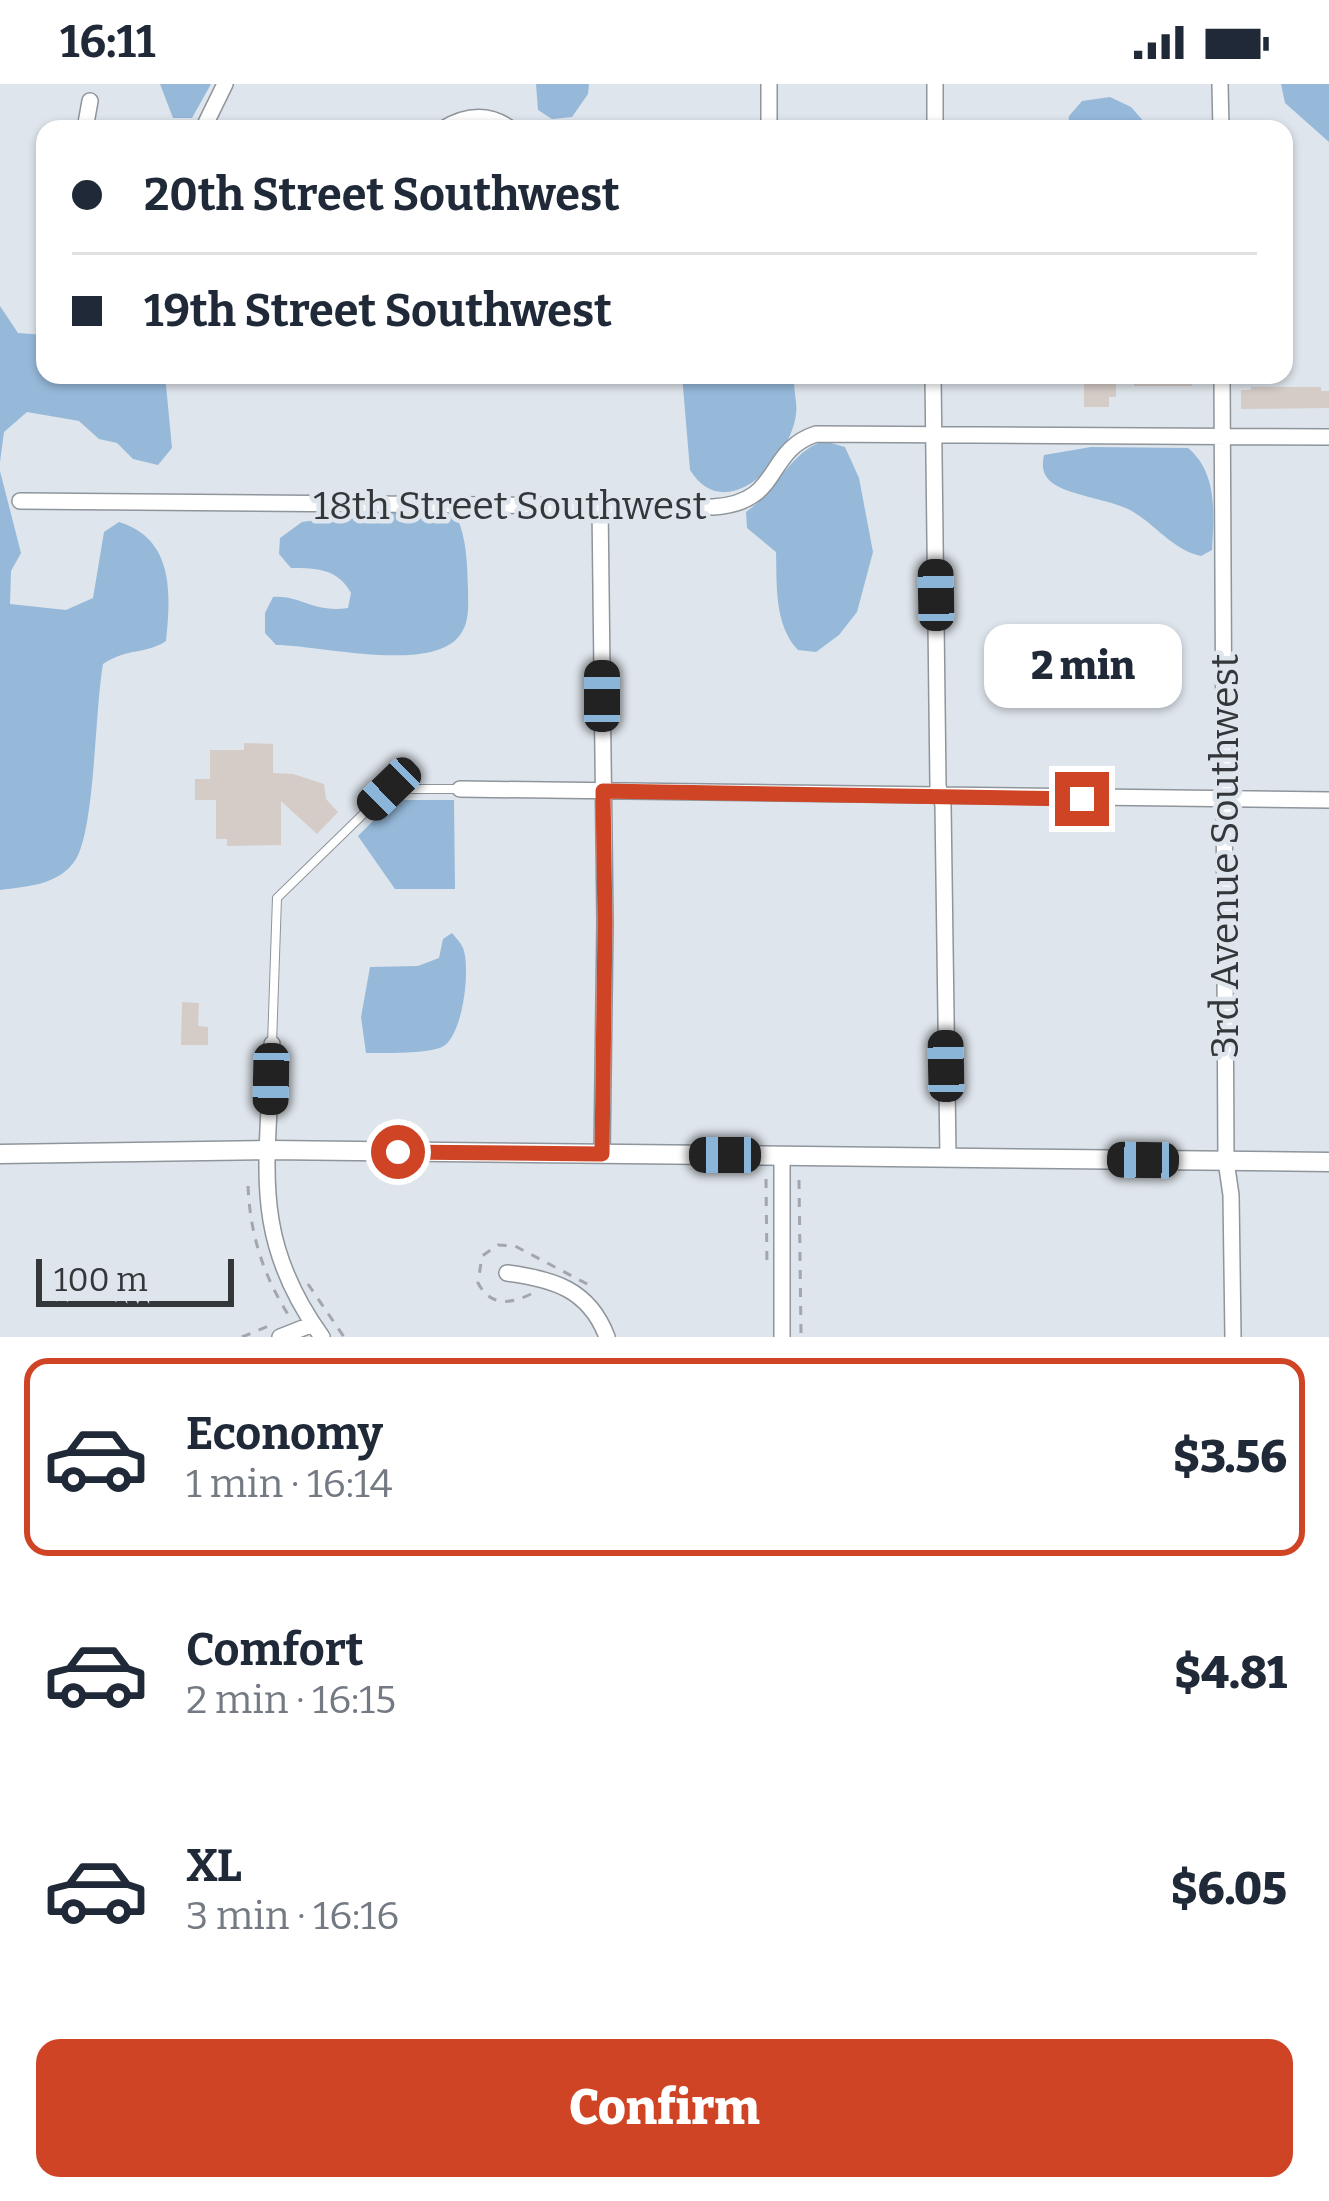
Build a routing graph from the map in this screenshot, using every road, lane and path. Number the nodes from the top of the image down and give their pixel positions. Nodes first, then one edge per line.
1 (225, 84) edge
2 (770, 84) edge
3 (935, 84) edge
4 (1220, 84) edge
5 (90, 101) dead end
6 (87, 120) edge
7 (207, 120) edge
8 (769, 120) edge
9 (935, 120) edge
10 (1221, 120) edge
11 (934, 384) edge
12 (1222, 384) edge
13 (933, 432) junction
14 (1222, 435) junction
15 (1329, 436) edge
16 (20, 501) dead end
17 (600, 505) junction
18 (460, 789) joint
19 (603, 791) junction
20 (941, 797) junction
21 (1222, 800) junction
22 (1329, 800) edge
23 (272, 1044) joint
24 (269, 1150) junction
25 (0, 1154) edge
26 (602, 1154) junction
27 (782, 1156) junction
28 (948, 1157) junction
29 (1226, 1161) junction
30 (1329, 1162) edge
31 (766, 1179) dead end
32 (800, 1180) dead end
33 (248, 1186) dead end
34 (766, 1270) dead end
35 (506, 1273) dead end
36 (307, 1283) dead end
37 (290, 1318) dead end
38 (318, 1330) edge
39 (277, 1331) edge
40 (801, 1334) dead end
41 (242, 1337) edge
42 (344, 1337) edge
43 (607, 1337) edge
44 (782, 1337) edge
45 (1233, 1337) edge

1 - 7 street
2 - 8 street
3 - 9 street
4 - 10 street
5 - 6 street
11 - 13 street
12 - 14 street, 3rd Avenue Southwest
13 - 14 street, 18th Street Southwest
13 - 17 street, 18th Street Southwest
13 - 20 street
14 - 15 street, 18th Street Southwest
14 - 21 street, 3rd Avenue Southwest
16 - 17 street, 18th Street Southwest
17 - 19 street
18 - 19 street
18 - 23 lane
19 - 20 street
19 - 26 street
20 - 21 street
20 - 28 street
21 - 22 street
21 - 29 street, 3rd Avenue Southwest
23 - 24 street
24 - 25 street
24 - 26 street
24 - 38 street
26 - 27 street
27 - 28 street
27 - 44 street
28 - 29 street
29 - 30 street
29 - 45 street, 3rd Avenue Southwest
31 - 34 path
32 - 40 path
33 - 37 path
35 - 43 street
36 - 42 path
38 - 39 street
39 - 41 path

